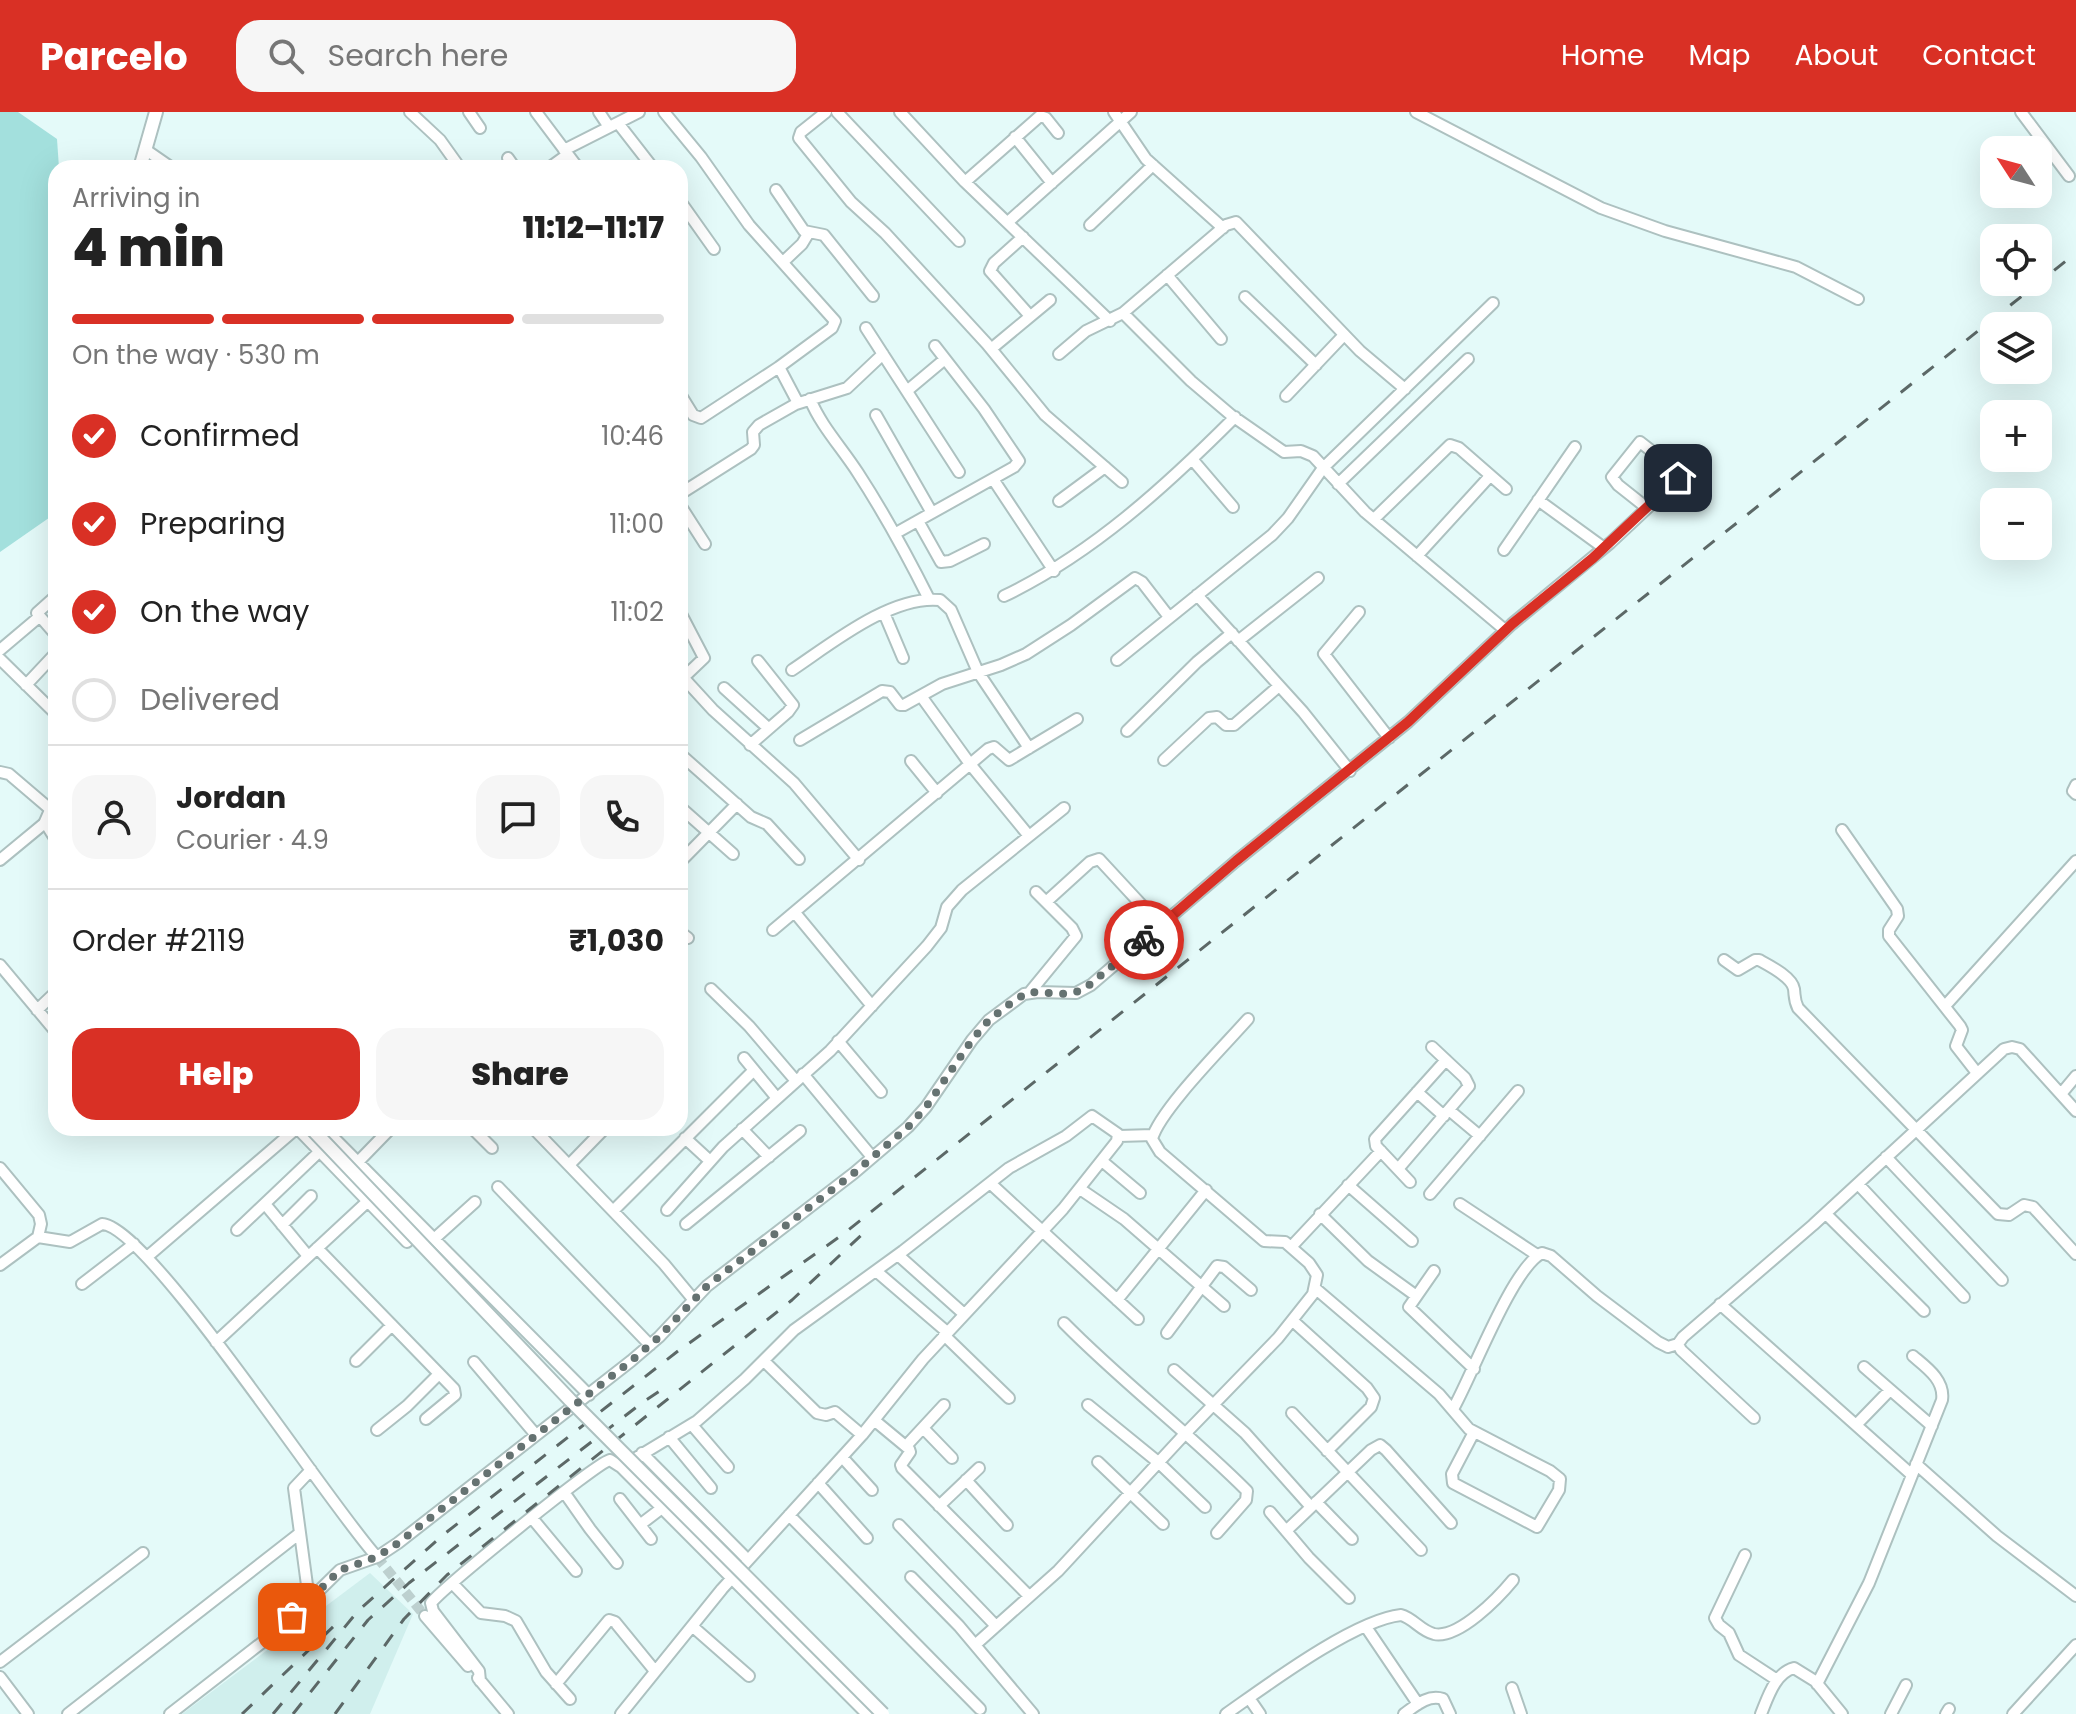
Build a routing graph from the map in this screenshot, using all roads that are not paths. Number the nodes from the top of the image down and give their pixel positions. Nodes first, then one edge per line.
1 (156, 112) edge
2 (162, 112) edge
3 (410, 112) edge
4 (469, 112) edge
5 (536, 112) edge
6 (599, 112) edge
7 (639, 112) edge
8 (664, 112) edge
9 (826, 112) edge
10 (837, 112) edge
11 (900, 112) edge
12 (1131, 112) edge
13 (1416, 112) edge
14 (2021, 112) edge
15 (1032, 116) edge
16 (1117, 117) edge
17 (613, 125) junction
18 (480, 128) dead end
19 (1058, 133) dead end
20 (1015, 137) junction
21 (150, 152) junction
22 (566, 152) junction
23 (145, 160) edge
24 (149, 160) edge
25 (161, 160) edge
26 (454, 160) edge
27 (558, 160) edge
28 (572, 160) edge
29 (646, 160) edge
30 (1153, 165) junction
31 (2069, 176) dead end
32 (965, 182) junction
33 (1052, 183) junction
34 (776, 190) dead end
35 (688, 212) edge
36 (1008, 222) junction
37 (1090, 225) dead end
38 (1223, 228) junction
39 (808, 234) junction
40 (1023, 237) junction
41 (959, 241) dead end
42 (714, 249) dead end
43 (783, 262) junction
44 (1167, 275) junction
45 (873, 296) dead end
46 (1245, 297) dead end
47 (1858, 299) dead end
48 (1050, 300) dead end
49 (1493, 303) dead end
50 (1123, 313) junction
51 (1030, 316) junction
52 (1110, 321) junction
53 (866, 328) dead end
54 (1344, 335) junction
55 (1221, 339) dead end
56 (935, 346) dead end
57 (991, 349) junction
58 (883, 354) junction
59 (1059, 354) dead end
60 (945, 359) junction
61 (1468, 359) dead end
62 (1316, 365) junction
63 (779, 367) junction
64 (1405, 389) junction
65 (908, 390) junction
66 (1286, 396) dead end
67 (810, 399) junction
68 (798, 403) junction
69 (688, 407) edge
70 (876, 415) dead end
71 (1235, 417) junction
72 (1575, 447) dead end
73 (1192, 459) junction
74 (1105, 467) junction
75 (1323, 468) junction
76 (959, 472) dead end
77 (1490, 476) junction
78 (993, 479) junction
79 (1122, 482) dead end
80 (1338, 484) junction
81 (688, 489) edge
82 (1506, 489) dead end
83 (1538, 500) junction
84 (1059, 501) dead end
85 (1233, 507) dead end
86 (1647, 508) junction
87 (932, 513) junction
88 (688, 517) edge
89 (1374, 519) junction
90 (918, 521) junction
91 (896, 533) junction
92 (705, 544) dead end
93 (984, 544) dead end
94 (1604, 548) junction
95 (1504, 550) dead end
96 (1417, 556) junction
97 (1054, 571) junction
98 (1318, 578) dead end
99 (1197, 595) junction
100 (1004, 596) dead end
101 (929, 599) junction
102 (48, 603) edge
103 (1359, 612) dead end
104 (884, 613) junction
105 (39, 617) junction
106 (1169, 617) junction
107 (48, 627) edge
108 (688, 627) edge
109 (1505, 630) junction
110 (1235, 637) junction
111 (0, 650) edge
112 (903, 658) dead end
113 (0, 659) edge
114 (1117, 660) dead end
115 (758, 661) dead end
116 (48, 662) edge
117 (792, 670) dead end
118 (688, 671) edge
119 (978, 672) junction
120 (688, 682) edge
121 (26, 685) junction
122 (1279, 686) junction
123 (724, 688) dead end
124 (921, 696) junction
125 (48, 706) edge
126 (1077, 719) dead end
127 (768, 728) junction
128 (1127, 731) dead end
129 (1389, 738) junction
130 (800, 740) dead end
131 (750, 745) junction
132 (1029, 748) junction
133 (1164, 760) dead end
134 (688, 761) edge
135 (911, 761) dead end
136 (970, 764) junction
137 (1350, 771) junction
138 (0, 772) edge
139 (2076, 785) edge
140 (937, 793) junction
141 (2076, 794) edge
142 (737, 804) junction
143 (48, 808) edge
144 (1064, 808) dead end
145 (688, 814) edge
146 (48, 816) edge
147 (1842, 830) dead end
148 (709, 833) junction
149 (1029, 836) junction
150 (688, 854) edge
151 (733, 854) dead end
152 (799, 859) dead end
153 (0, 860) edge
154 (859, 860) junction
155 (2076, 861) edge
156 (1036, 892) dead end
157 (1046, 902) junction
158 (796, 914) junction
159 (1161, 926) junction
160 (773, 930) dead end
161 (1724, 960) dead end
162 (0, 965) edge
163 (711, 989) dead end
164 (1030, 992) junction
165 (48, 1000) edge
166 (872, 1006) junction
167 (1945, 1006) junction
168 (37, 1010) junction
169 (1248, 1019) dead end
170 (48, 1023) edge
171 (838, 1041) junction
172 (1432, 1047) dead end
173 (744, 1058) dead end
174 (1446, 1060) junction
175 (754, 1070) junction
176 (1977, 1073) junction
177 (2076, 1076) edge
178 (799, 1077) junction
179 (1518, 1091) dead end
180 (881, 1092) dead end
181 (1417, 1092) junction
182 (2061, 1094) junction
183 (776, 1097) junction
184 (2076, 1111) edge
185 (1447, 1113) junction
186 (742, 1129) junction
187 (1917, 1129) junction
188 (800, 1131) dead end
189 (688, 1135) edge
190 (1153, 1135) junction
191 (288, 1136) edge
192 (304, 1136) edge
193 (319, 1136) edge
194 (332, 1136) edge
195 (383, 1136) edge
196 (480, 1136) edge
197 (541, 1136) edge
198 (597, 1136) edge
199 (1119, 1136) junction
200 (1480, 1136) junction
201 (685, 1138) joint
202 (492, 1148) dead end
203 (1381, 1151) junction
204 (319, 1152) junction
205 (769, 1157) junction
206 (872, 1157) junction
207 (1886, 1157) junction
208 (710, 1161) junction
209 (1102, 1161) junction
210 (358, 1162) junction
211 (569, 1165) junction
212 (0, 1168) edge
213 (1398, 1169) junction
214 (1410, 1182) dead end
215 (990, 1183) junction
216 (1858, 1184) junction
217 (1348, 1185) junction
218 (498, 1187) dead end
219 (1080, 1189) junction
220 (1206, 1190) junction
221 (1140, 1193) dead end
222 (1430, 1194) dead end
223 (311, 1196) dead end
224 (367, 1202) junction
225 (475, 1202) dead end
226 (265, 1204) junction
227 (1460, 1204) dead end
228 (667, 1210) dead end
229 (613, 1211) junction
230 (1320, 1214) junction
231 (1826, 1214) junction
232 (686, 1224) dead end
233 (282, 1225) junction
234 (237, 1230) dead end
235 (1043, 1232) junction
236 (38, 1237) junction
237 (434, 1239) junction
238 (1412, 1241) dead end
239 (407, 1242) dead end
240 (134, 1244) junction
241 (1291, 1247) junction
242 (1160, 1249) junction
243 (312, 1252) junction
244 (2076, 1254) edge
245 (898, 1255) junction
246 (1537, 1255) junction
247 (147, 1257) junction
248 (0, 1265) edge
249 (876, 1271) junction
250 (1434, 1271) dead end
251 (2002, 1280) dead end
252 (82, 1284) dead end
253 (1201, 1286) junction
254 (1316, 1289) junction
255 (1251, 1290) dead end
256 (1415, 1295) junction
257 (1964, 1297) dead end
258 (693, 1299) junction
259 (1117, 1300) junction
260 (1720, 1304) junction
261 (1224, 1306) dead end
262 (1924, 1311) dead end
263 (964, 1314) junction
264 (1138, 1319) dead end
265 (1293, 1321) junction
266 (1064, 1323) dead end
267 (392, 1325) junction
268 (1167, 1333) dead end
269 (946, 1334) junction
270 (216, 1342) junction
271 (1678, 1344) junction
272 (650, 1345) junction
273 (1913, 1356) dead end
274 (356, 1361) dead end
275 (764, 1361) junction
276 (474, 1362) dead end
277 (1864, 1367) dead end
278 (1474, 1369) junction
279 (1174, 1370) dead end
280 (439, 1374) junction
281 (1890, 1390) junction
282 (589, 1395) junction
283 (1009, 1398) dead end
284 (1213, 1403) junction
285 (944, 1405) dead end
286 (1088, 1405) dead end
287 (1453, 1409) junction
288 (1292, 1413) dead end
289 (1754, 1418) dead end
290 (426, 1419) dead end
291 (874, 1420) junction
292 (692, 1425) junction
293 (1856, 1425) junction
294 (1932, 1426) junction
295 (923, 1428) junction
296 (377, 1430) dead end
297 (1474, 1432) junction
298 (1186, 1433) junction
299 (536, 1435) junction
300 (862, 1435) junction
301 (669, 1437) junction
302 (906, 1446) junction
303 (1327, 1451) junction
304 (642, 1453) junction
305 (842, 1457) junction
306 (952, 1458) dead end
307 (1098, 1462) dead end
308 (1158, 1462) junction
309 (621, 1467) junction
310 (728, 1467) dead end
311 (979, 1468) dead end
312 (1914, 1469) junction
313 (311, 1470) junction
314 (1347, 1473) junction
315 (966, 1480) junction
316 (818, 1483) junction
317 (711, 1488) dead end
318 (872, 1490) dead end
319 (564, 1492) junction
320 (1130, 1492) junction
321 (620, 1499) dead end
322 (1314, 1504) junction
323 (939, 1506) junction
324 (1205, 1507) dead end
325 (662, 1508) junction
326 (1270, 1512) dead end
327 (789, 1515) junction
328 (532, 1518) junction
329 (1451, 1523) dead end
330 (641, 1524) junction
331 (1163, 1524) dead end
332 (899, 1525) dead end
333 (1007, 1525) dead end
334 (1286, 1531) junction
335 (300, 1533) junction
336 (1217, 1533) dead end
337 (867, 1538) dead end
338 (651, 1539) dead end
339 (1352, 1539) dead end
340 (1421, 1550) dead end
341 (143, 1553) dead end
342 (1745, 1555) dead end
343 (377, 1557) junction
344 (748, 1560) junction
345 (617, 1563) dead end
346 (576, 1571) dead end
347 (911, 1577) dead end
348 (732, 1578) junction
349 (1513, 1580) dead end
350 (453, 1584) junction
351 (1029, 1596) junction
352 (2076, 1596) edge
353 (1349, 1598) dead end
354 (309, 1600) junction
355 (425, 1616) tunnel mouth
356 (692, 1626) junction
357 (996, 1626) junction
358 (1366, 1627) junction
359 (975, 1645) junction
360 (2075, 1649) edge
361 (0, 1662) edge
362 (655, 1671) junction
363 (749, 1676) dead end
364 (0, 1677) edge
365 (1777, 1680) junction
366 (480, 1681) junction
367 (556, 1684) junction
368 (1817, 1684) junction
369 (1906, 1685) dead end
370 (1512, 1688) dead end
371 (1249, 1698) junction
372 (570, 1699) dead end
373 (1418, 1704) junction
374 (980, 1709) dead end
375 (28, 1714) edge
376 (68, 1714) edge
377 (170, 1714) edge
378 (508, 1714) edge
379 (621, 1714) edge
380 (867, 1714) edge
381 (883, 1714) edge
382 (1033, 1714) edge
383 (1226, 1714) edge
384 (1260, 1714) edge
385 (1404, 1714) edge
386 (1450, 1714) edge
387 (1521, 1714) edge
388 (1761, 1714) edge
389 (1842, 1714) edge
390 (1891, 1714) edge
391 (2013, 1714) edge

1 - 21 street
2 - 21 street
3 - 26 street
4 - 18 street
5 - 22 street
6 - 17 street
7 - 17 street
8 - 43 street
9 - 57 street
10 - 41 street
11 - 32 street
12 - 16 street
13 - 47 street
14 - 31 street
15 - 19 street
15 - 20 street
16 - 30 street
16 - 33 street
17 - 22 street
17 - 29 street
20 - 32 street
20 - 33 street
21 - 23 street
21 - 24 street
21 - 25 street
22 - 27 street
22 - 28 street
30 - 37 street
30 - 38 street
32 - 36 street
33 - 36 street
34 - 39 street
35 - 42 street
36 - 40 street
38 - 44 street
38 - 54 street
39 - 43 street
39 - 45 street
40 - 51 street
40 - 52 street
43 - 63 street
44 - 50 street
44 - 55 street
46 - 62 street
48 - 51 street
49 - 64 street
50 - 52 street
50 - 71 street
51 - 57 street
52 - 59 street
53 - 58 street
54 - 62 street
54 - 64 street
56 - 60 street
57 - 74 street
58 - 65 street
58 - 67 street
60 - 65 street
60 - 78 street
61 - 80 street
62 - 66 street
63 - 68 street
63 - 69 street
64 - 75 street
65 - 76 street
67 - 68 street
67 - 91 street
68 - 81 street
70 - 87 street
71 - 73 street
71 - 75 street
72 - 83 street
73 - 85 street
73 - 97 street
74 - 79 street
74 - 84 street
75 - 80 street
75 - 99 street
77 - 82 street
77 - 89 street
77 - 96 street
78 - 87 street
78 - 97 street
80 - 89 street
83 - 94 street
83 - 95 street
86 - 86 street
86 - 94 street
87 - 90 street
88 - 92 street
89 - 96 street
90 - 91 street
90 - 93 street
91 - 101 street
94 - 109 street
96 - 109 street
97 - 100 street
98 - 110 street
99 - 106 street
99 - 110 street
101 - 104 street
101 - 119 street
102 - 105 street
103 - 129 street
104 - 112 street
104 - 117 street
105 - 107 street
105 - 111 street
106 - 114 street
106 - 119 street
108 - 118 street
109 - 129 street
110 - 122 street
110 - 128 street
113 - 121 street
115 - 127 street
116 - 121 street
119 - 124 street
119 - 132 street
120 - 131 street
121 - 125 street
122 - 133 street
122 - 137 street
123 - 127 street
124 - 130 street
124 - 136 street
126 - 132 street
127 - 131 street
129 - 137 street
131 - 154 street
132 - 136 street
134 - 142 street
135 - 140 street
136 - 140 street
136 - 149 street
137 - 159 street
138 - 143 street
139 - 141 street
140 - 154 street
142 - 148 street
142 - 152 street
144 - 149 street
145 - 148 street
146 - 153 street
147 - 167 street
148 - 150 street
148 - 151 street
149 - 166 street
154 - 158 street
155 - 167 street
156 - 157 street
157 - 159 street
157 - 164 street
158 - 160 street
158 - 166 street
159 - 164 street
161 - 187 street
162 - 168 street
163 - 178 street
164 - 206 street
165 - 168 street
166 - 171 street
167 - 176 street
168 - 170 street
169 - 190 street
171 - 178 street
171 - 180 street
172 - 174 street
173 - 175 street
174 - 181 street
174 - 185 street
175 - 183 street
175 - 189 street
176 - 182 street
176 - 187 street
177 - 182 street
178 - 183 street
178 - 206 street
179 - 200 street
181 - 185 street
181 - 203 street
182 - 184 street
183 - 186 street
185 - 200 street
185 - 213 street
186 - 205 street
186 - 208 street
187 - 207 street
187 - 244 street
188 - 205 street
190 - 199 street
190 - 220 street
191 - 247 street
192 - 204 street
193 - 381 street, bridge
194 - 210 street
195 - 210 street
196 - 202 street
197 - 211 street
198 - 211 street
199 - 209 street
199 - 215 street
200 - 222 street
201 - 208 street
201 - 229 street
203 - 213 street
203 - 217 street
204 - 224 street
204 - 226 street
205 - 232 street
206 - 258 street
207 - 216 street
207 - 251 street
208 - 228 street
209 - 219 street
209 - 221 street
210 - 237 street
211 - 229 street
212 - 236 street
213 - 214 street
215 - 235 street
215 - 245 street
216 - 231 street
216 - 257 street
217 - 230 street
217 - 238 street
218 - 272 street
219 - 235 street
219 - 242 street
220 - 241 street
220 - 242 street
223 - 233 street
224 - 239 street
224 - 243 street
225 - 237 street
226 - 233 street
226 - 234 street
227 - 246 street
229 - 258 street
230 - 241 street
230 - 256 street
231 - 260 street
231 - 262 street
233 - 243 street
235 - 259 street
235 - 263 street
236 - 240 street
236 - 248 street
237 - 282 street
240 - 247 street
240 - 252 street
241 - 254 street
242 - 253 street
242 - 259 street
243 - 267 street
243 - 270 street
245 - 249 street
245 - 263 street
246 - 271 street
246 - 278 street
247 - 270 street
249 - 269 street
249 - 275 street
250 - 256 street
253 - 255 street
253 - 261 street
253 - 268 street
254 - 265 street
254 - 287 street
256 - 278 street
258 - 272 street
259 - 264 street
260 - 271 street
260 - 293 street
263 - 269 street
265 - 284 street
265 - 303 street
266 - 298 street
267 - 274 street
267 - 280 street
269 - 283 street
269 - 291 street
270 - 313 street
271 - 289 street
272 - 282 street
273 - 294 street
275 - 292 street
275 - 300 street
276 - 299 street
277 - 281 street
278 - 287 street
279 - 284 street
280 - 290 street
280 - 296 street
281 - 293 street
281 - 294 street
282 - 299 street
284 - 298 street
284 - 322 street
285 - 295 street
286 - 308 street
287 - 297 street
288 - 303 street
291 - 300 street
291 - 302 street
292 - 301 street
292 - 310 street
293 - 312 street
294 - 312 street
295 - 302 street
295 - 306 street
297 - 297 street
298 - 308 street
298 - 336 street
299 - 343 street
300 - 305 street
301 - 304 street
301 - 317 street
302 - 323 street
303 - 314 street
304 - 309 street
304 - 344 street
305 - 316 street
305 - 318 street
307 - 320 street
308 - 320 street
308 - 324 street
309 - 319 street
309 - 325 street
311 - 315 street
312 - 352 street
312 - 368 street
313 - 335 street
313 - 343 street
314 - 322 street
314 - 329 street
314 - 340 street
315 - 323 street
315 - 333 street
316 - 327 street
316 - 337 street
319 - 328 street
319 - 345 street
320 - 331 street
320 - 351 street
321 - 330 street
322 - 334 street
322 - 339 street
323 - 351 street
325 - 330 street
325 - 348 street
326 - 334 street
327 - 344 street
327 - 374 street
328 - 346 street
328 - 350 street
330 - 338 street
332 - 357 street
334 - 353 street
335 - 354 street
335 - 376 street
341 - 361 street
342 - 365 street
343 - 354 street
344 - 348 street
347 - 359 street
348 - 356 street
348 - 380 street
349 - 358 street
350 - 366 street
350 - 367 street
351 - 357 street
354 - 377 street
355 - 366 street
356 - 362 street
356 - 363 street
357 - 359 street
358 - 371 street
358 - 373 street
359 - 382 street
360 - 391 street
362 - 367 street
362 - 379 street
364 - 375 street
365 - 368 street
365 - 388 street
366 - 378 street
367 - 372 street
368 - 389 street
369 - 390 street
370 - 387 street
371 - 383 street
371 - 384 street
373 - 385 street
373 - 386 street

